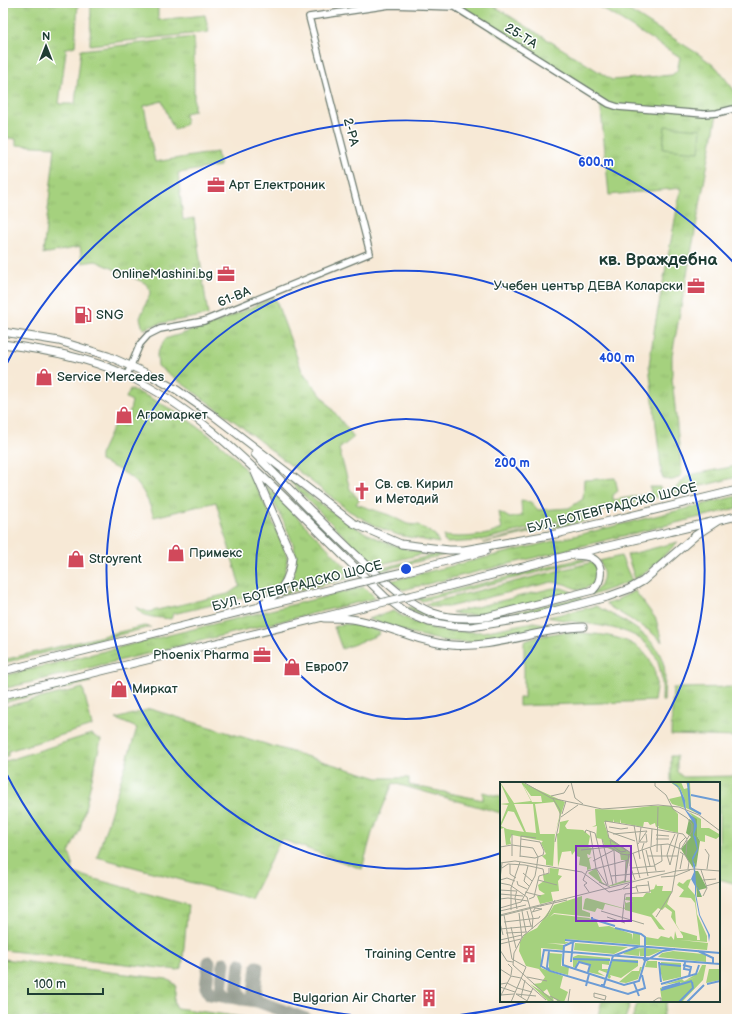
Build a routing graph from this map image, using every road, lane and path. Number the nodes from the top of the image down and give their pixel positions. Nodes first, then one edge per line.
1 (308, 17) joint
2 (737, 108) edge
3 (370, 253) joint
4 (3, 332) edge
5 (3, 344) edge
6 (131, 366) junction
7 (127, 375) junction
8 (237, 435) junction
9 (252, 466) junction
10 (737, 490) edge
11 (737, 516) edge
12 (719, 520) junction
13 (561, 533) junction
14 (570, 555) junction
15 (254, 610) junction
16 (311, 618) junction
17 (583, 627) dead end
18 (3, 671) edge
19 (3, 695) edge

1 - 2 street, 25-ТА
1 - 3 street, 2-РА
3 - 6 street, 61-ВА
4 - 6 main road
5 - 7 main road
6 - 7 street, 61-ВА
6 - 8 main road
7 - 9 main road
8 - 13 main road
8 - 14 main road
9 - 12 main road
9 - 15 main road
10 - 13 main road, БУЛ. БОТЕВГРАДСКО ШОСЕ
11 - 12 main road
12 - 14 main road
13 - 15 main road, БУЛ. БОТЕВГРАДСКО ШОСЕ, bridge
14 - 16 main road, bridge
15 - 18 main road, БУЛ. БОТЕВГРАДСКО ШОСЕ
16 - 17 main road
16 - 19 main road

